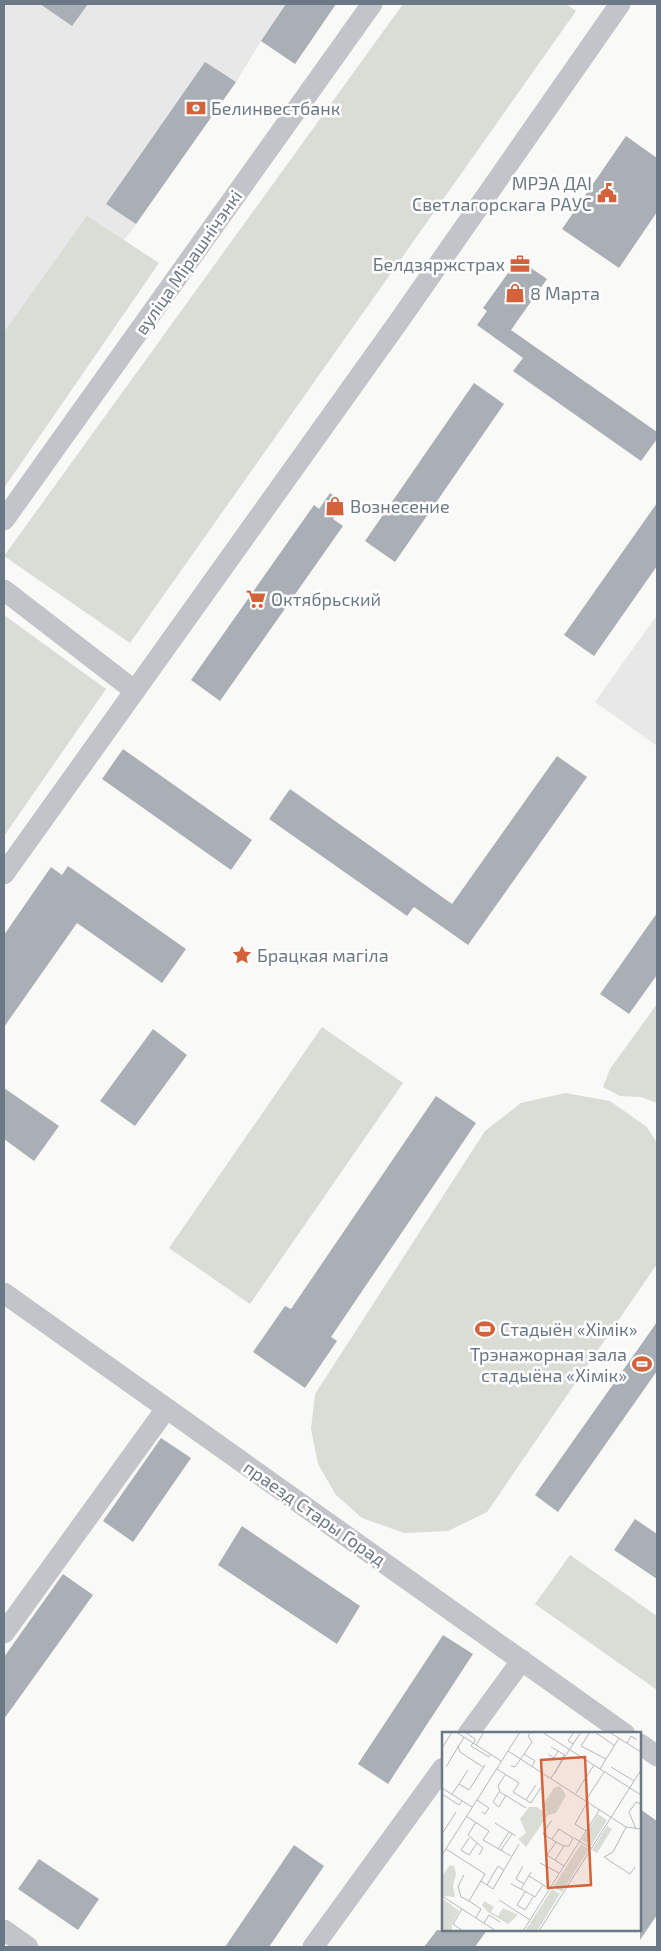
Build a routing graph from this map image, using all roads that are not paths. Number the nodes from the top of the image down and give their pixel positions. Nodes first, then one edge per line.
1 (372, 4) edge
2 (619, 4) edge
3 (4, 520) edge
4 (4, 590) edge
5 (135, 691) junction
6 (4, 874) edge
7 (6, 1299) edge
8 (166, 1409) junction
9 (4, 1633) edge
10 (522, 1660) junction
11 (469, 1732) edge
12 (622, 1732) edge
13 (641, 1745) edge
14 (657, 1756) edge
15 (442, 1771) edge
16 (4, 1930) edge
17 (28, 1947) edge
18 (313, 1947) edge

1 - 3 street, вуліца Мірашнічэнкі
2 - 5 street
4 - 5 street
5 - 6 street
7 - 8 street, праезд Стары Горад
8 - 9 street
8 - 10 street, праезд Стары Горад
10 - 11 street
10 - 12 street, праезд Стары Горад
13 - 14 street
15 - 18 street
16 - 17 street

